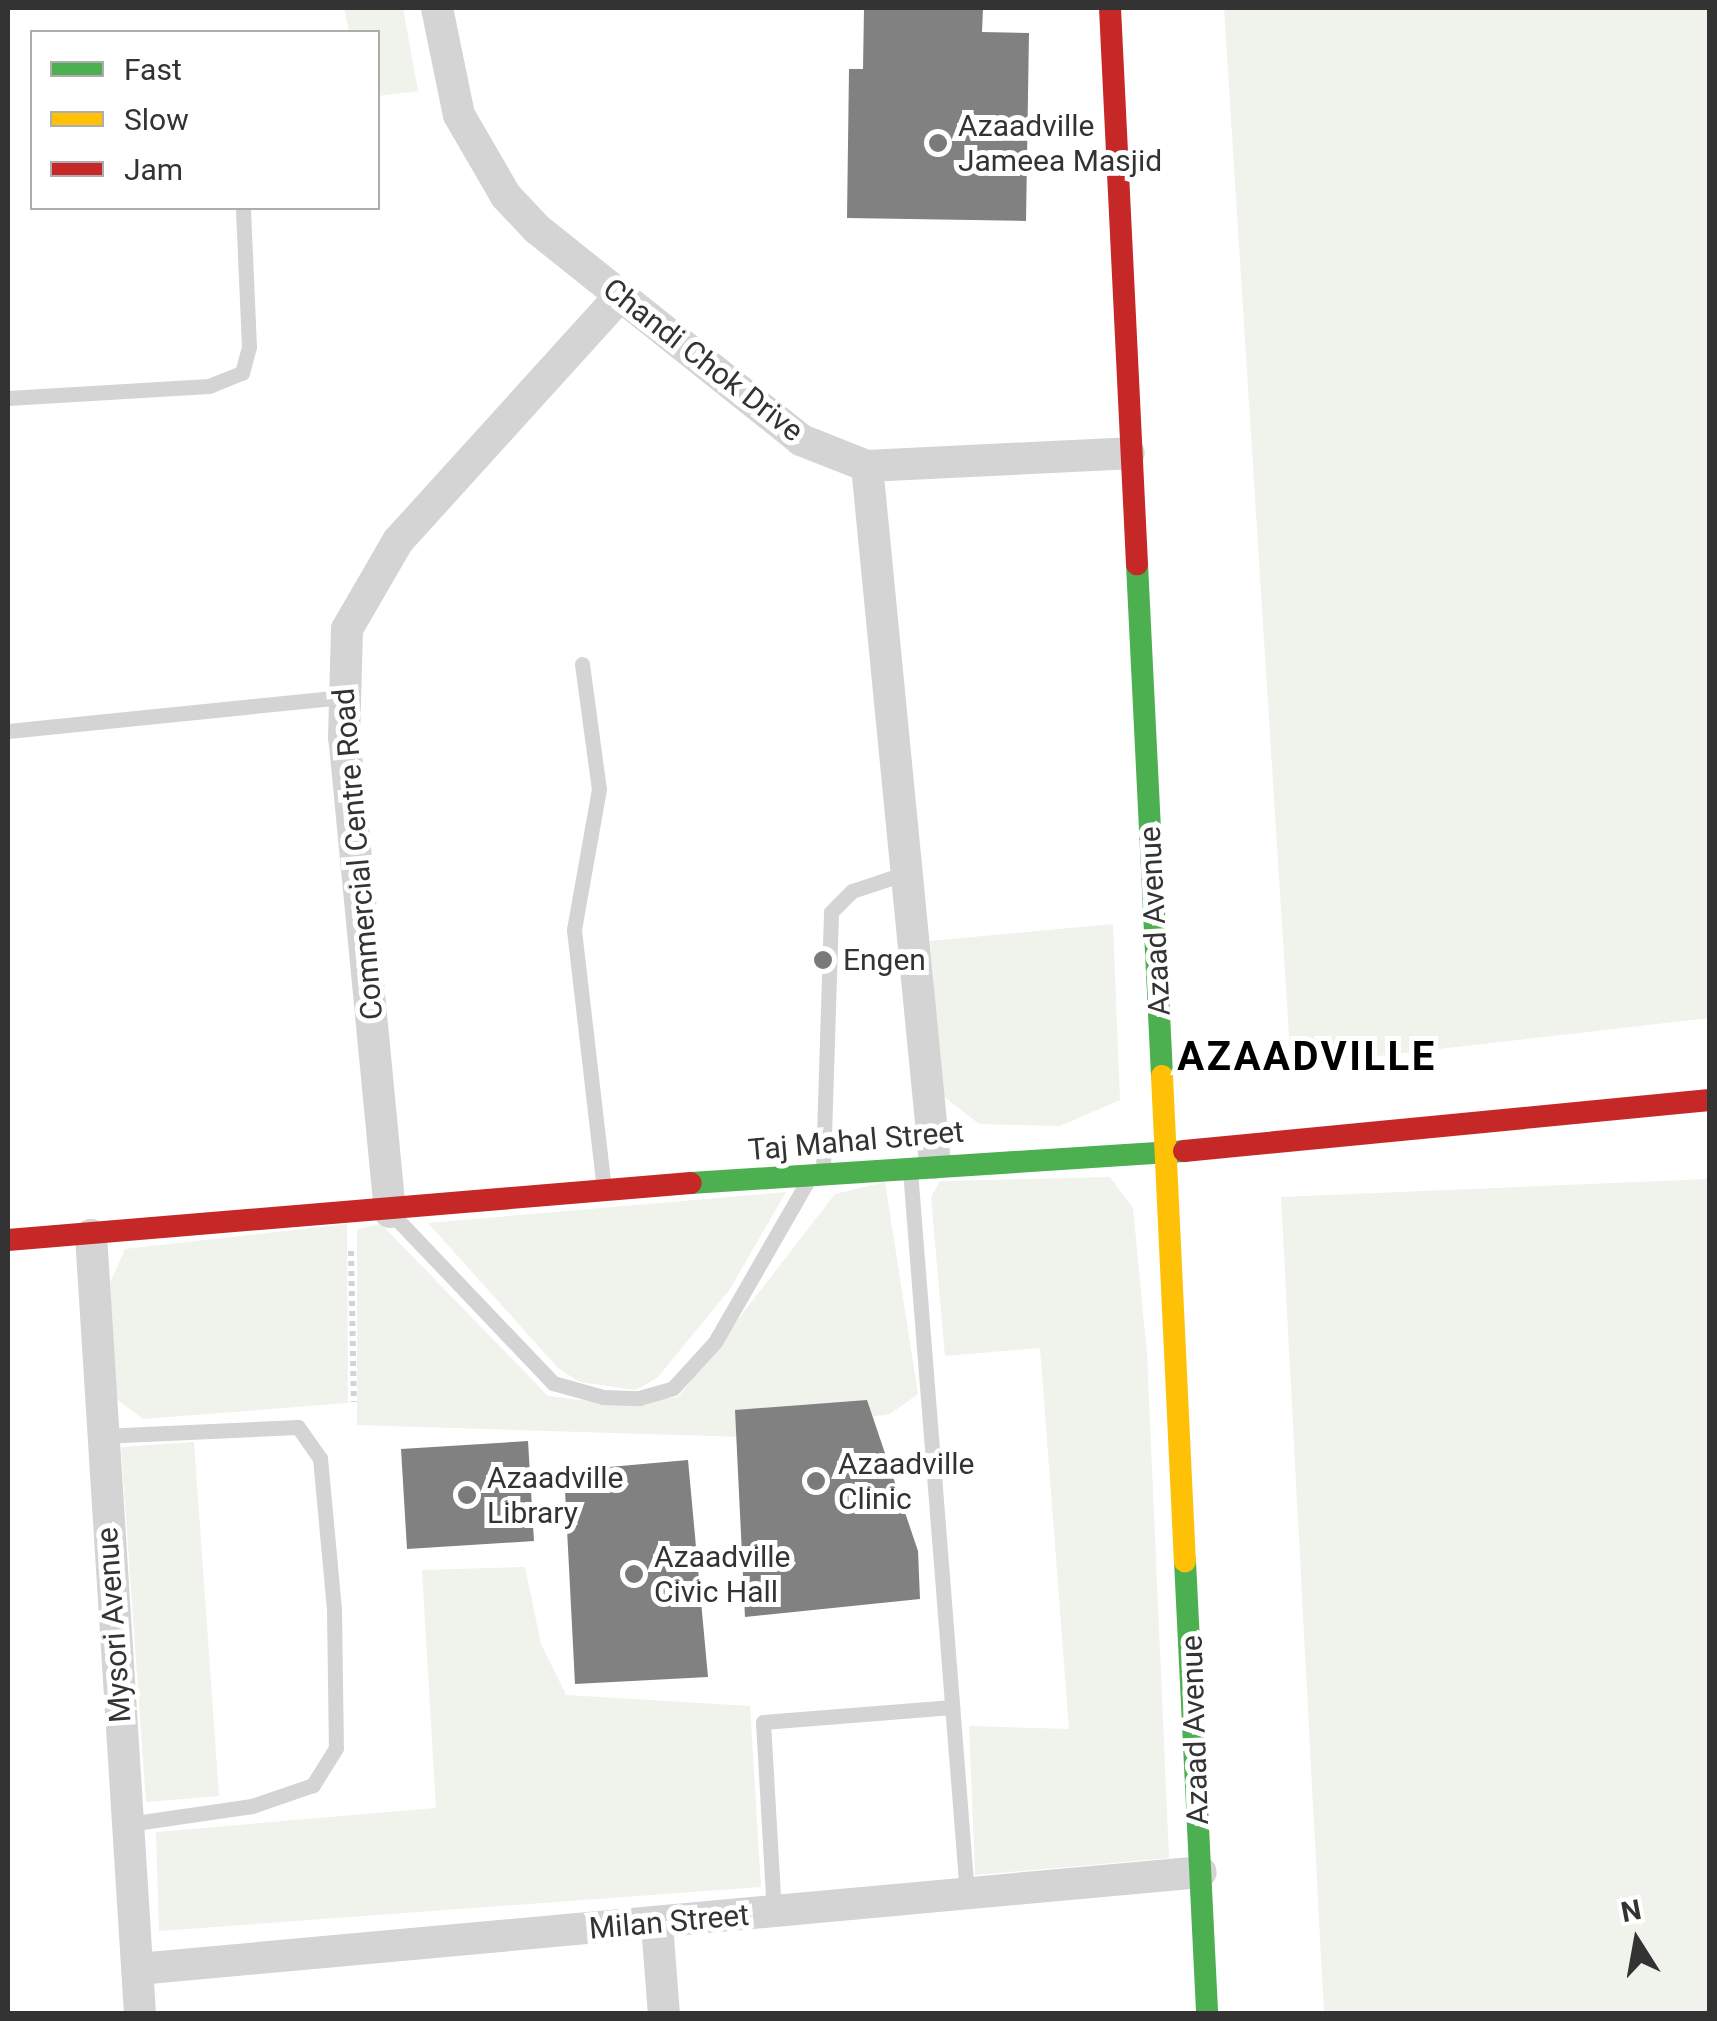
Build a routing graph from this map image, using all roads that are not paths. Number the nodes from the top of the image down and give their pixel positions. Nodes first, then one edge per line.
1 (437, 8) edge
2 (1110, 8) edge
3 (244, 210) edge
4 (620, 296) junction
5 (8, 398) edge
6 (1130, 453) junction
7 (867, 466) junction
8 (582, 664) dead end
9 (343, 697) junction
10 (8, 731) edge
11 (910, 872) junction
12 (1709, 1100) edge
13 (1677, 1103) junction
14 (1710, 1113) edge
15 (1170, 1152) junction
16 (922, 1164) junction
17 (817, 1173) junction
18 (605, 1192) junction
19 (390, 1212) junction
20 (91, 1236) junction
21 (8, 1240) edge
22 (101, 1436) junction
23 (952, 1706) junction
24 (128, 1824) junction
25 (1201, 1872) junction
26 (967, 1894) junction
27 (774, 1912) junction
28 (657, 1924) junction
29 (138, 1969) junction
30 (140, 2014) edge
31 (664, 2014) edge
32 (1207, 2014) edge

1 - 4 street, Chandi Chok Drive
2 - 6 street, Azaad Avenue
3 - 5 lane
4 - 7 street, Chandi Chok Drive
4 - 9 street, Commercial Centre Road
6 - 7 street, Chandi Chok Drive
6 - 15 street, Azaad Avenue
7 - 11 street
8 - 18 lane
9 - 10 lane
9 - 19 street, Commercial Centre Road
11 - 16 street
11 - 17 lane
12 - 13 street, Taj Mahal Street
13 - 14 street
13 - 15 street, Taj Mahal Street
15 - 16 street, Taj Mahal Street
15 - 25 street, Azaad Avenue
16 - 17 street, Taj Mahal Street
16 - 23 lane
17 - 18 street, Taj Mahal Street
17 - 19 lane
18 - 19 street, Taj Mahal Street
19 - 20 street, Taj Mahal Street
20 - 21 street, Taj Mahal Street
20 - 22 street, Mysori Avenue
22 - 24 street, Mysori Avenue
22 - 24 lane
23 - 26 lane
23 - 27 lane
24 - 29 street, Mysori Avenue
25 - 26 street, Milan Street
25 - 32 street, Azaad Avenue
26 - 27 street, Milan Street
27 - 28 street, Milan Street
28 - 29 street, Milan Street
28 - 31 street
29 - 30 street, Mysori Avenue

